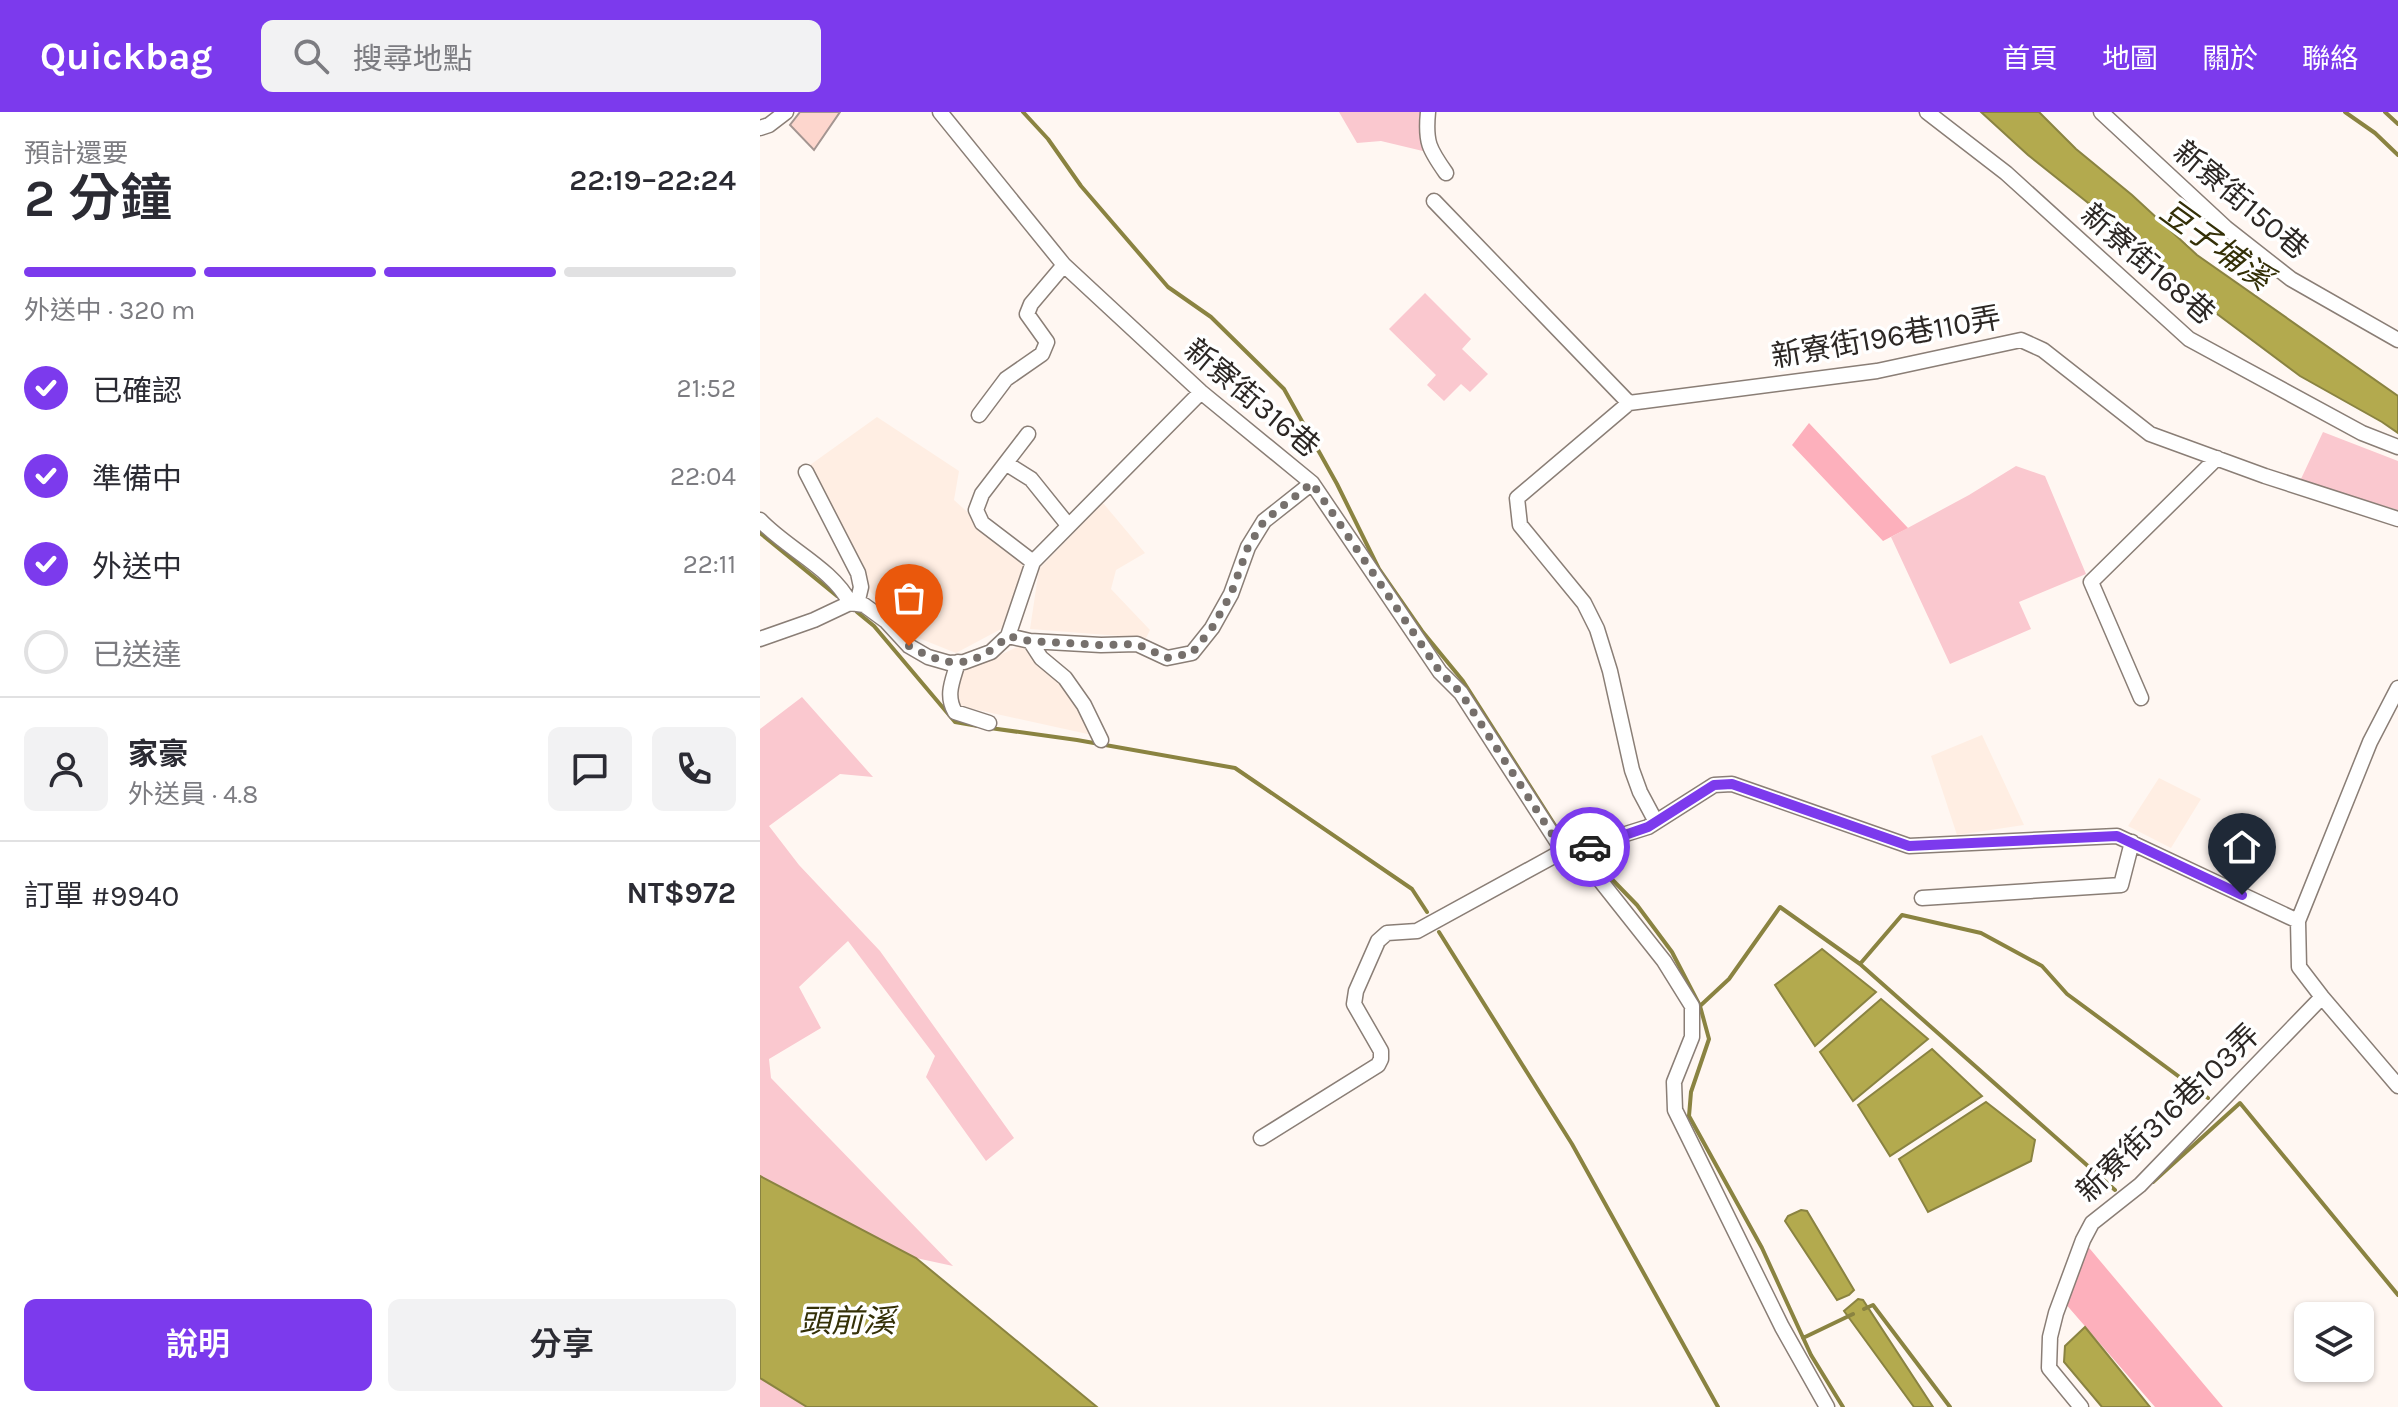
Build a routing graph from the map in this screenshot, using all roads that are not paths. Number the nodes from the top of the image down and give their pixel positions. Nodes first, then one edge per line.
1 (760, 112) edge
2 (786, 112) edge
3 (940, 112) edge
4 (1428, 112) edge
5 (1927, 112) edge
6 (2101, 112) edge
7 (765, 127) edge
8 (1446, 173) dead end
9 (1434, 201) dead end
10 (1064, 265) junction
11 (2398, 340) edge
12 (1201, 392) junction
13 (1629, 403) junction
14 (979, 415) dead end
15 (1028, 434) dead end
16 (2398, 447) edge
17 (2217, 458) junction
18 (1007, 464) junction
19 (806, 472) dead end
20 (1312, 483) junction
21 (2398, 519) edge
22 (760, 520) edge
23 (1068, 525) junction
24 (1033, 562) junction
25 (853, 603) junction
26 (1008, 636) junction
27 (760, 639) edge
28 (1030, 641) junction
29 (958, 662) junction
30 (2398, 688) edge
31 (2141, 698) dead end
32 (989, 723) dead end
33 (1101, 740) dead end
34 (1656, 822) junction
35 (2132, 842) junction
36 (1563, 851) junction
37 (1580, 855) junction
38 (1922, 898) dead end
39 (2298, 921) junction
40 (2322, 997) junction
41 (2398, 1086) edge
42 (1261, 1138) dead end
43 (1827, 1407) edge
44 (2081, 1407) edge

1 - 7 street
2 - 7 street
3 - 10 street, 新寮街316巷
4 - 8 street
5 - 16 street, 新寮街168巷
6 - 11 street, 新寮街150巷
9 - 13 street
10 - 12 street, 新寮街316巷
10 - 14 street
12 - 20 street, 新寮街316巷
12 - 23 street
13 - 17 street, 新寮街196巷110弄
13 - 34 street
15 - 18 street
17 - 21 street, 新寮街196巷110弄
17 - 31 street
18 - 23 street
18 - 24 street
19 - 25 street
20 - 28 street
20 - 36 street, 新寮街316巷
22 - 25 street
23 - 24 street
24 - 26 street
25 - 27 street
25 - 29 street
26 - 28 street
26 - 29 street
28 - 33 street
29 - 32 street
30 - 39 street
34 - 35 street
34 - 37 street
35 - 38 street
35 - 39 street
36 - 37 street
36 - 42 street
37 - 43 street
39 - 40 street
40 - 41 street
40 - 44 street, 新寮街316巷103弄

